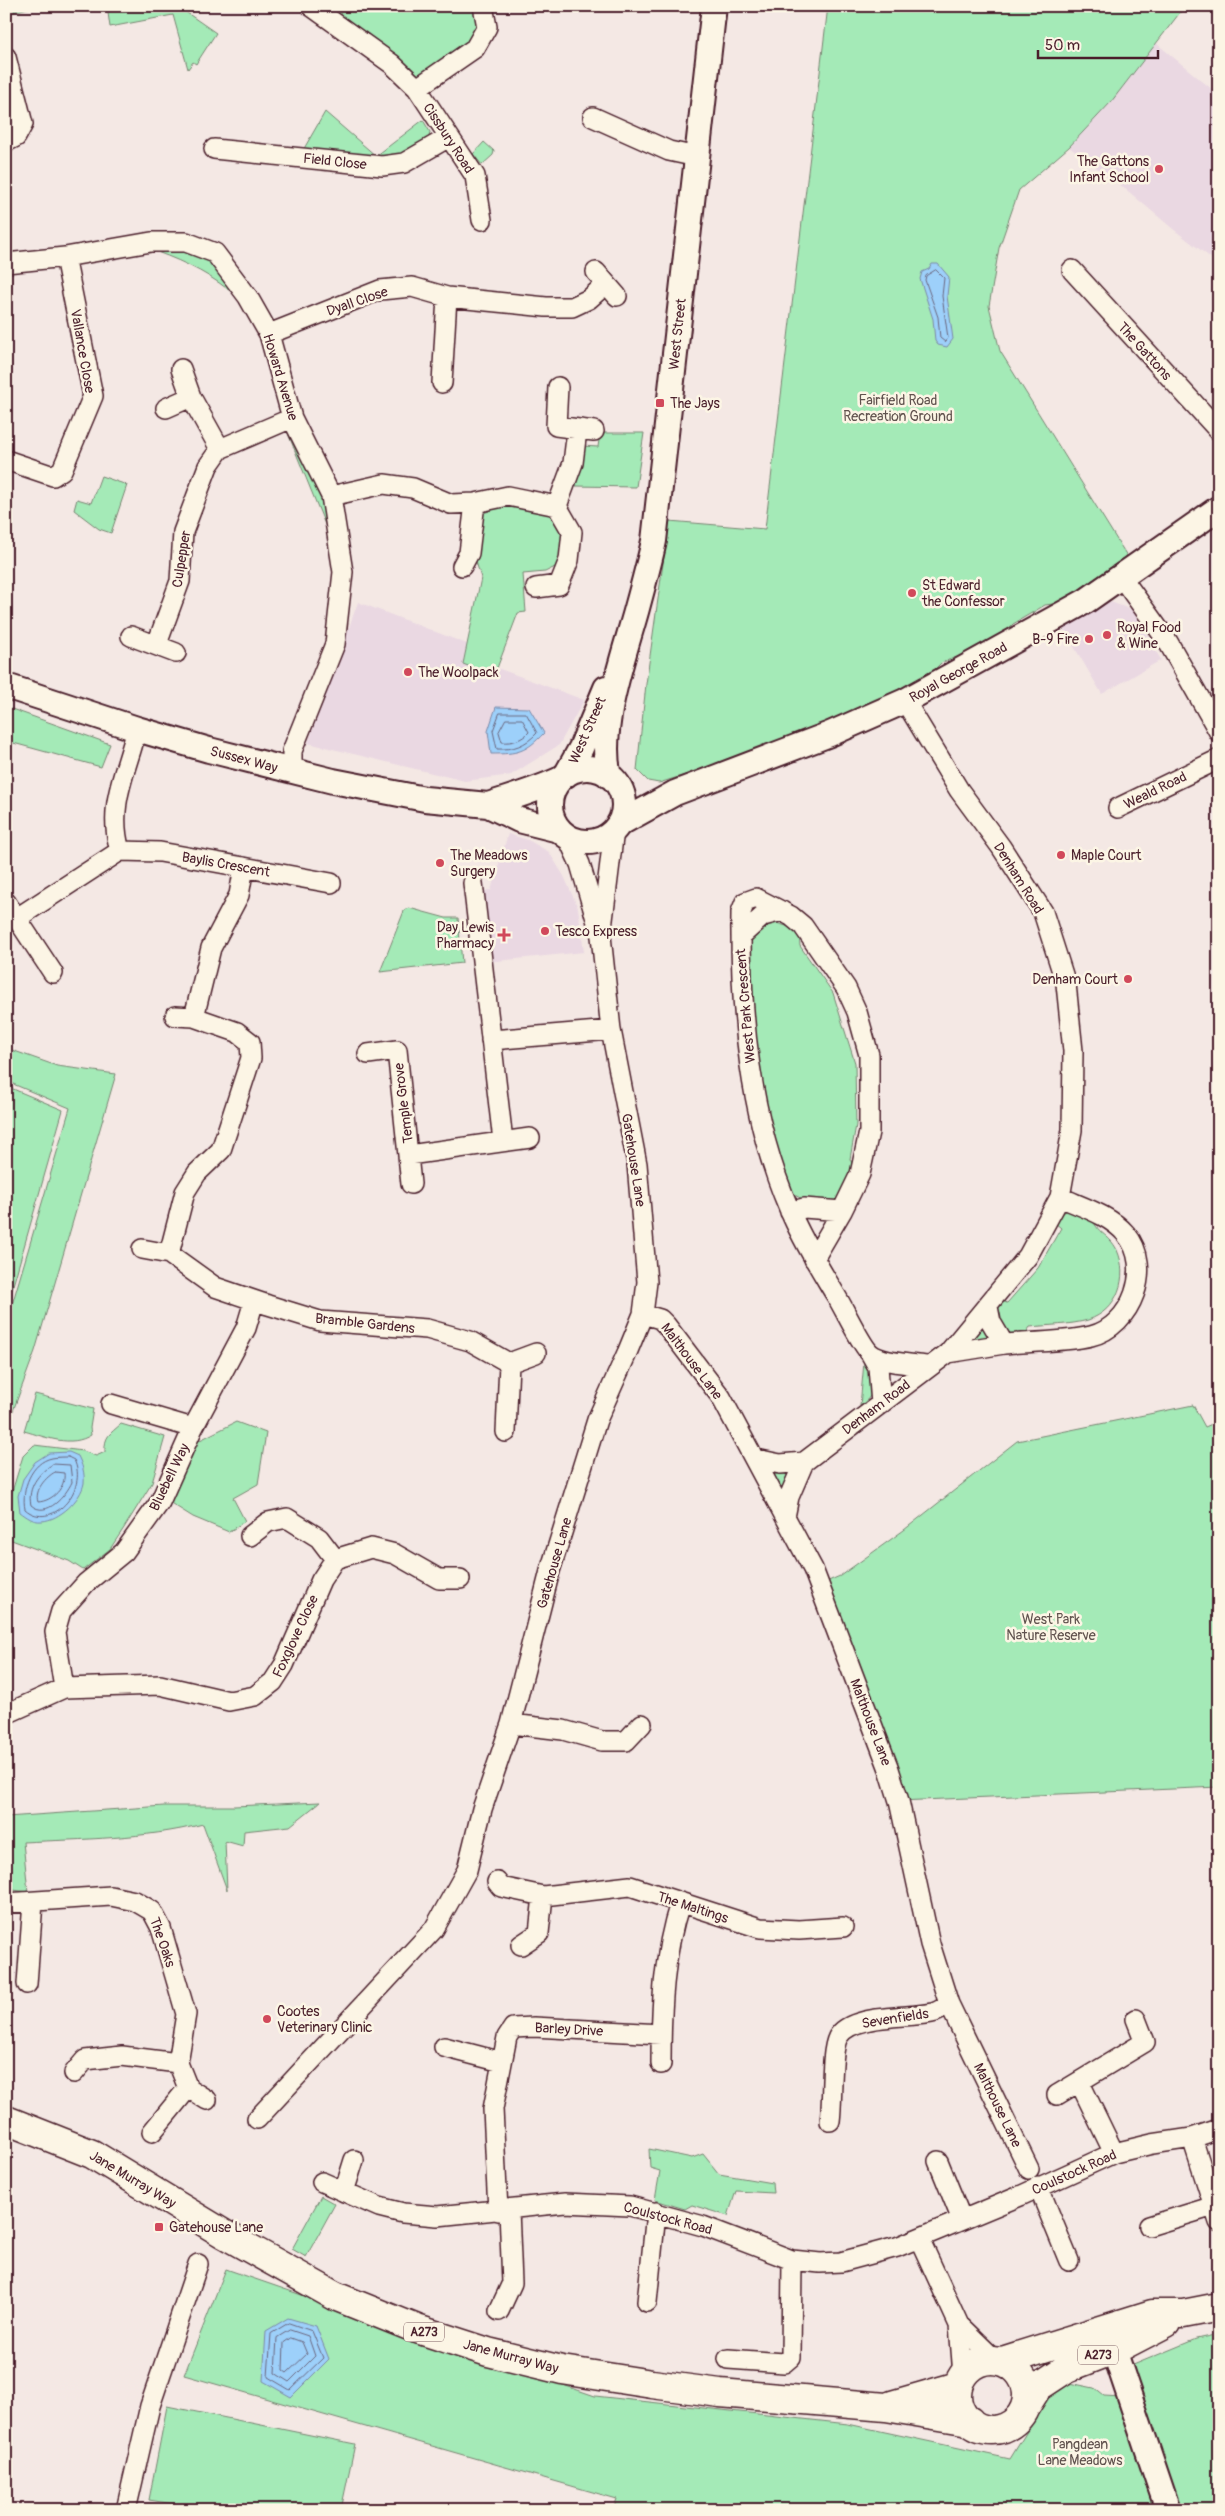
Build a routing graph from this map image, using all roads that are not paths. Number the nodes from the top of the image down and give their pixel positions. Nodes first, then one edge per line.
1 (311, 6) edge
2 (483, 6) edge
3 (714, 6) edge
4 (6, 57) edge
5 (417, 88) junction
6 (593, 117) dead end
7 (449, 138) junction
8 (6, 142) edge
9 (214, 149) dead end
10 (697, 157) junction
11 (482, 220) dead end
12 (65, 257) junction
13 (6, 263) edge
14 (1072, 270) dead end
15 (606, 284) dead end
16 (447, 297) junction
17 (269, 334) junction
18 (181, 369) dead end
19 (442, 383) dead end
20 (558, 387) dead end
21 (191, 397) junction
22 (166, 408) dead end
23 (292, 418) junction
24 (1219, 431) edge
25 (220, 450) junction
26 (6, 460) edge
27 (331, 496) junction
28 (475, 503) junction
29 (557, 506) junction
30 (1219, 508) edge
31 (462, 566) dead end
32 (1122, 578) junction
33 (536, 588) dead end
34 (131, 636) dead end
35 (157, 644) junction
36 (176, 653) dead end
37 (621, 659) junction
38 (6, 686) edge
39 (905, 701) junction
40 (137, 730) junction
41 (1219, 732) edge
42 (1219, 759) edge
43 (292, 772) junction
44 (563, 777) junction
45 (615, 783) junction
46 (675, 793) junction
47 (488, 805) junction
48 (1118, 808) dead end
49 (617, 827) junction
50 (563, 833) junction
51 (120, 851) junction
52 (244, 867) junction
53 (473, 882) dead end
54 (331, 883) dead end
55 (6, 902) edge
56 (17, 918) junction
57 (601, 936) junction
58 (53, 973) dead end
59 (175, 1016) dead end
60 (194, 1017) junction
61 (611, 1030) junction
62 (491, 1040) junction
63 (368, 1054) dead end
64 (530, 1138) dead end
65 (502, 1141) junction
66 (409, 1155) junction
67 (411, 1184) dead end
68 (1060, 1197) junction
69 (842, 1211) junction
70 (790, 1212) junction
71 (142, 1249) dead end
72 (169, 1254) junction
73 (814, 1259) junction
74 (254, 1301) junction
75 (988, 1307) junction
76 (642, 1314) junction
77 (1004, 1344) junction
78 (948, 1352) junction
79 (536, 1353) dead end
80 (870, 1353) junction
81 (509, 1364) junction
82 (928, 1366) junction
83 (111, 1404) dead end
84 (881, 1404) junction
85 (193, 1428) junction
86 (506, 1432) dead end
87 (756, 1460) junction
88 (804, 1462) junction
89 (785, 1517) junction
90 (250, 1536) dead end
91 (335, 1559) junction
92 (460, 1579) dead end
93 (64, 1688) junction
94 (6, 1714) edge
95 (511, 1724) junction
96 (642, 1724) dead end
97 (497, 1882) dead end
98 (542, 1896) junction
99 (32, 1902) junction
100 (6, 1903) edge
101 (680, 1903) junction
102 (843, 1927) dead end
103 (521, 1945) dead end
104 (27, 1984) dead end
105 (949, 2004) junction
106 (1136, 2019) dead end
107 (661, 2034) junction
108 (444, 2047) dead end
109 (502, 2062) junction
110 (178, 2063) junction
111 (661, 2064) dead end
112 (74, 2073) dead end
113 (1080, 2083) junction
114 (188, 2088) junction
115 (1058, 2095) dead end
116 (207, 2100) dead end
117 (257, 2119) dead end
118 (7, 2120) edge
119 (830, 2121) dead end
120 (1219, 2129) edge
121 (152, 2132) dead end
122 (1192, 2138) junction
123 (1114, 2153) junction
124 (354, 2160) dead end
125 (938, 2160) dead end
126 (1029, 2168) dead end
127 (322, 2182) dead end
128 (1038, 2186) junction
129 (344, 2192) junction
130 (504, 2210) junction
131 (656, 2212) junction
132 (1216, 2214) edge
133 (962, 2220) junction
134 (1149, 2226) dead end
135 (919, 2238) junction
136 (792, 2260) junction
137 (1068, 2261) dead end
138 (198, 2264) dead end
139 (647, 2302) dead end
140 (1219, 2307) edge
141 (499, 2311) dead end
142 (1183, 2314) junction
143 (959, 2325) junction
144 (1114, 2350) junction
145 (728, 2359) dead end
146 (999, 2360) junction
147 (961, 2380) junction
148 (886, 2407) junction
149 (1024, 2409) junction
150 (970, 2421) junction
151 (126, 2510) edge
152 (1168, 2510) edge

1 - 5 street, Cissbury Road
2 - 5 street, Cissbury Road
3 - 10 street, West Street
4 - 8 street
5 - 7 street, Cissbury Road
6 - 10 street
7 - 9 street, Field Close
7 - 11 street, Cissbury Road
10 - 37 street, West Street
12 - 13 street, Howard Avenue
12 - 17 street, Howard Avenue
12 - 26 street, Vallance Close
14 - 24 street, The Gattons
15 - 16 street, Dyall Close
16 - 17 street, Dyall Close
16 - 19 street
17 - 23 street, Howard Avenue
18 - 21 street
20 - 29 street
21 - 22 street
21 - 25 street
23 - 25 street
23 - 27 street, Howard Avenue
25 - 35 street, Culpepper
27 - 28 street
27 - 43 street, Howard Avenue
28 - 29 street
28 - 31 street
29 - 33 street
30 - 32 street, Royal George Road
32 - 39 street, Royal George Road
32 - 41 street
34 - 35 street
35 - 36 street
37 - 44 street, West Street
37 - 45 street, West Street
38 - 40 street, Sussex Way
39 - 46 street, Royal George Road
39 - 68 street, Denham Road
40 - 43 street, Sussex Way
40 - 51 street
42 - 48 street, Weald Road
43 - 47 street, Sussex Way
44 - 45 street
44 - 47 street, Sussex Way
44 - 50 street
45 - 46 street, Royal George Road
45 - 49 street
46 - 49 street, Royal George Road
47 - 50 street, Sussex Way
49 - 50 street
49 - 57 street, Gatehouse Lane
50 - 57 street, Gatehouse Lane
51 - 52 street, Baylis Crescent
51 - 56 street
52 - 54 street, Baylis Crescent
52 - 60 street
53 - 62 street
55 - 56 street
56 - 58 street
57 - 61 street, Gatehouse Lane
59 - 60 street
60 - 72 street
61 - 62 street
61 - 76 street, Gatehouse Lane
62 - 65 street
63 - 66 street, Temple Grove
64 - 65 street, Temple Grove
65 - 66 street, Temple Grove
66 - 67 street, Temple Grove
68 - 75 street, Denham Road
68 - 77 street, Denham Road
69 - 70 street
69 - 70 street, West Park Crescent
69 - 73 street
70 - 73 street, West Park Crescent
71 - 72 street, Bramble Gardens
72 - 74 street, Bramble Gardens
73 - 80 street, West Park Crescent
74 - 81 street, Bramble Gardens
74 - 85 street, Bluebell Way
75 - 77 street
75 - 78 street, Denham Road
76 - 87 street, Malthouse Lane
76 - 95 street, Gatehouse Lane
77 - 78 street, Denham Road
78 - 82 street, Denham Road
79 - 81 street
80 - 82 street
80 - 84 street, West Park Crescent
81 - 86 street
82 - 84 street, Denham Road
83 - 85 street
84 - 88 street, Denham Road
85 - 93 street, Bluebell Way
87 - 88 street
87 - 89 street, Malthouse Lane
88 - 89 street, Denham Road
89 - 105 street, Malthouse Lane
90 - 91 street
91 - 92 street
91 - 93 street, Foxglove Close
93 - 94 street
95 - 96 street
95 - 117 street, Gatehouse Lane
97 - 98 street, The Maltings
98 - 101 street, The Maltings
98 - 103 street
99 - 100 street, The Oaks
99 - 104 street
99 - 110 street, The Oaks
101 - 102 street, The Maltings
101 - 107 street
105 - 119 street, Sevenfields
105 - 126 street, Malthouse Lane
106 - 113 street
107 - 109 street, Barley Drive
107 - 111 street
108 - 109 street
109 - 130 street, Barley Drive
110 - 112 street
110 - 114 street
113 - 115 street
113 - 123 street
114 - 116 street
114 - 121 street
118 - 148 main road, Jane Murray Way / A273
120 - 122 street, Coulstock Road
122 - 123 street, Coulstock Road
122 - 132 street
123 - 128 street, Coulstock Road
124 - 129 street
125 - 133 street
127 - 129 street, Coulstock Road
128 - 133 street, Coulstock Road
128 - 137 street
129 - 130 street, Coulstock Road
130 - 131 street, Coulstock Road
130 - 141 street
131 - 136 street, Coulstock Road
131 - 139 street
132 - 134 street
133 - 135 street, Coulstock Road
135 - 136 street, Coulstock Road
135 - 143 street
136 - 145 street
138 - 151 street
140 - 142 main road, A273
142 - 144 main road, A273
142 - 146 main road, A273
143 - 146 street
143 - 147 street
144 - 149 main road, A273
144 - 152 street
146 - 147 main road
146 - 149 main road
147 - 148 main road, A273
147 - 150 main road
148 - 150 main road, A273
149 - 150 main road

